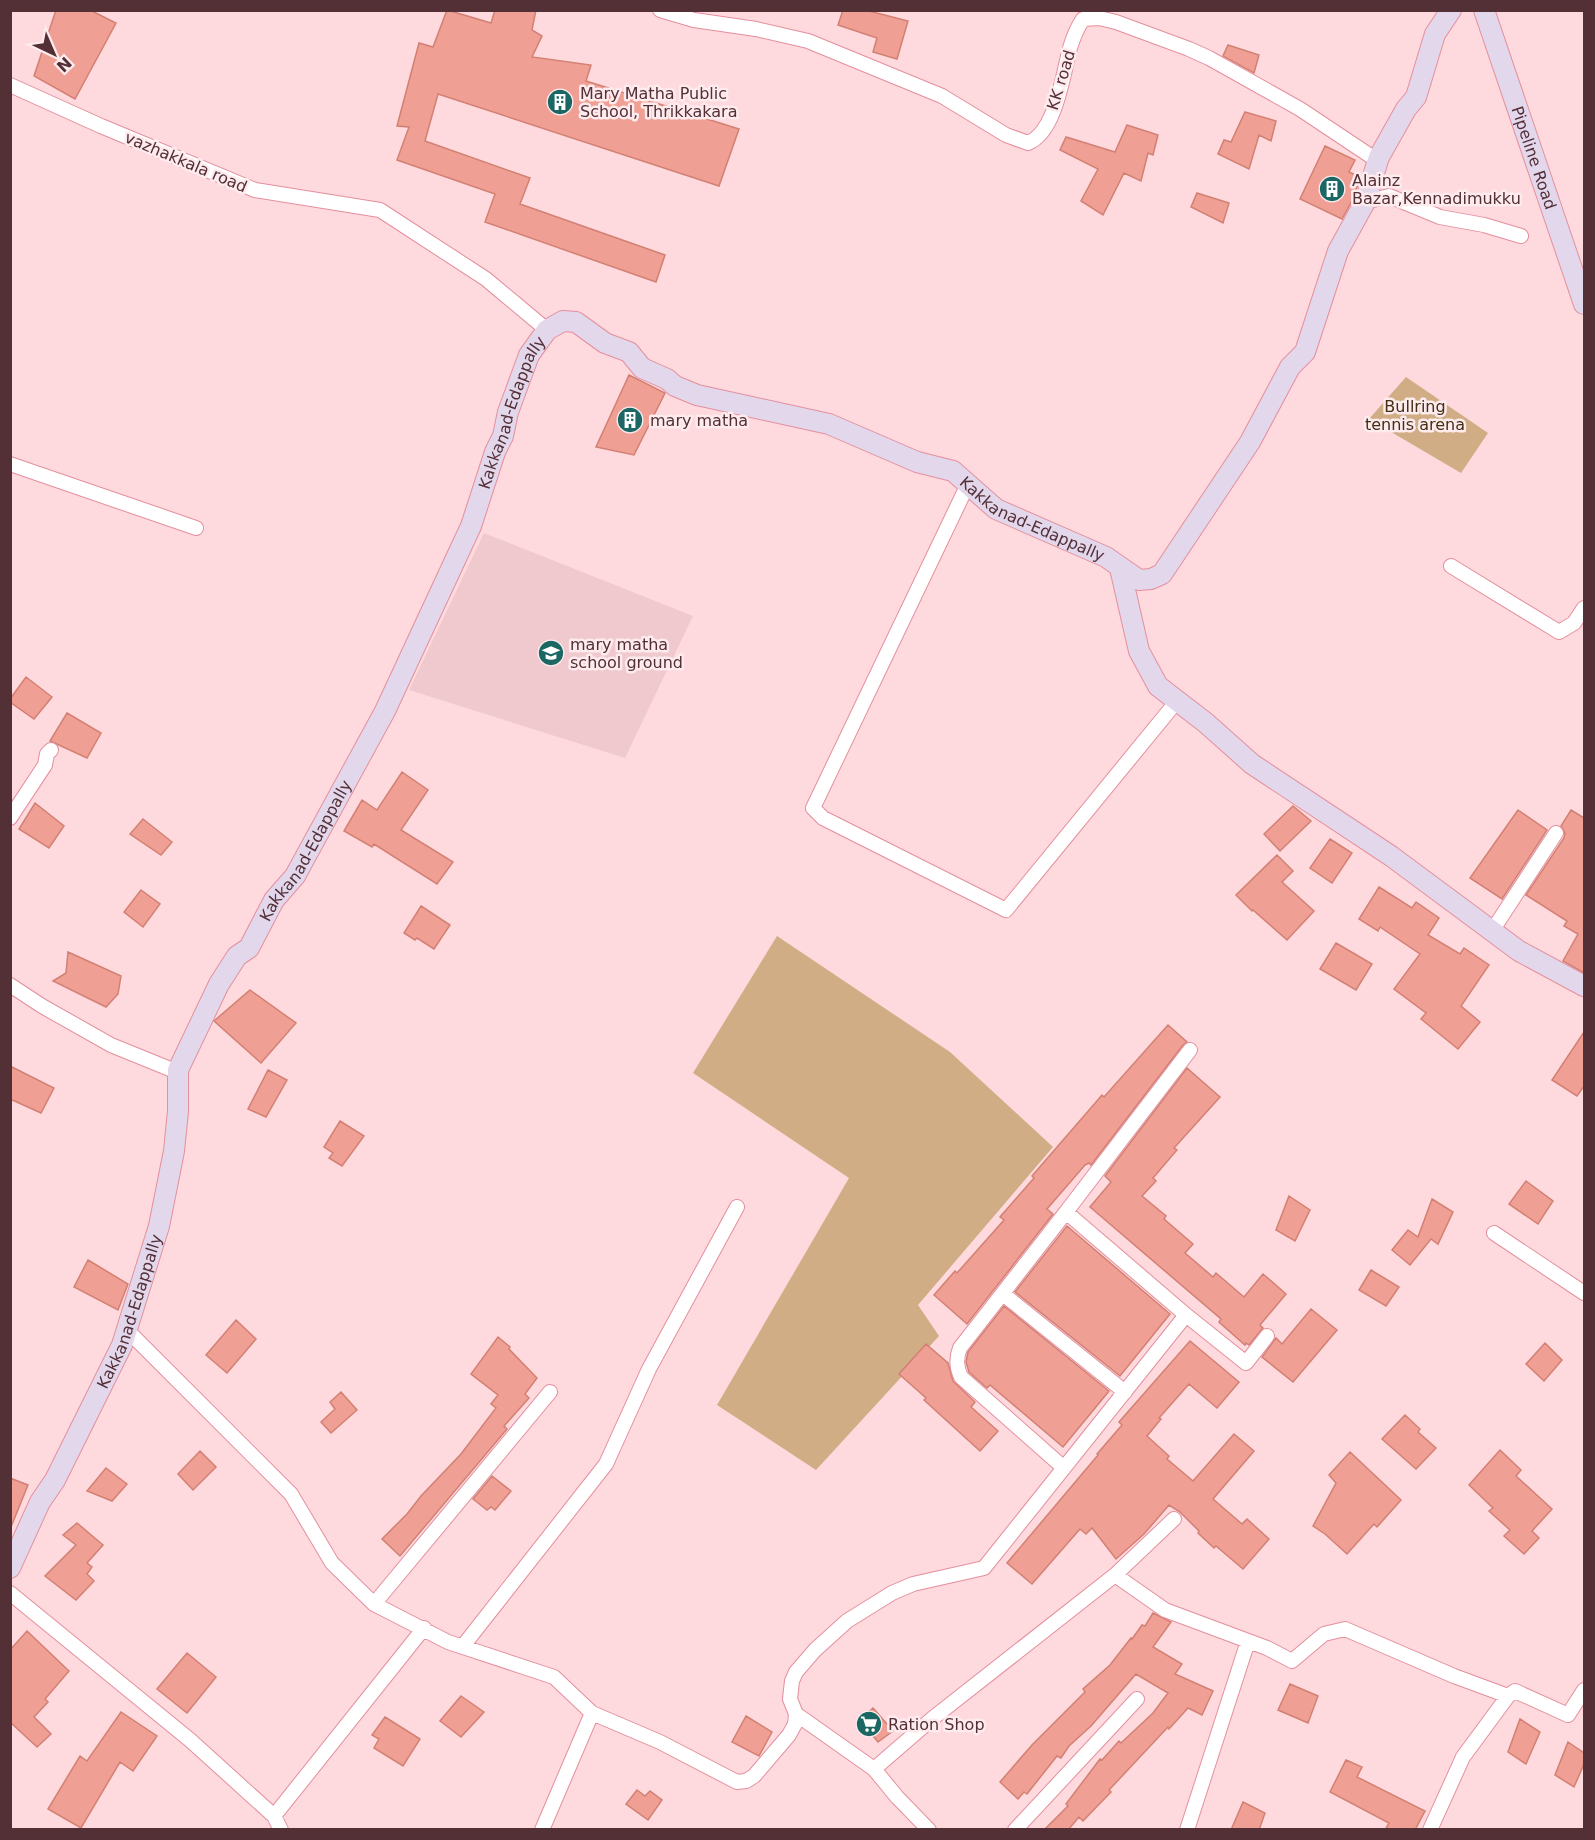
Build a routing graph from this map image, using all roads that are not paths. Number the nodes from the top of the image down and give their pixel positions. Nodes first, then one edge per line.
1 (660, 10) edge
2 (1451, 10) edge
3 (1484, 10) edge
4 (10, 85) edge
5 (1378, 161) junction
6 (1365, 202) junction
7 (1521, 236) dead end
8 (1584, 304) edge
9 (548, 330) junction
10 (10, 464) edge
11 (968, 484) junction
12 (196, 528) dead end
13 (1452, 566) dead end
14 (1120, 567) junction
15 (1584, 608) edge
16 (1177, 701) junction
17 (51, 750) dead end
18 (10, 819) edge
19 (1556, 833) dead end
20 (1492, 931) junction
21 (10, 985) edge
22 (1584, 986) edge
23 (1190, 1050) dead end
24 (178, 1070) junction
25 (737, 1207) dead end
26 (1066, 1212) junction
27 (1494, 1233) dead end
28 (1584, 1293) edge
29 (1003, 1294) junction
30 (1186, 1315) junction
31 (127, 1330) junction
32 (1267, 1336) dead end
33 (550, 1392) dead end
34 (1125, 1392) junction
35 (1064, 1468) junction
36 (1174, 1519) dead end
37 (10, 1568) edge
38 (1115, 1575) junction
39 (10, 1593) edge
40 (374, 1604) junction
41 (424, 1628) junction
42 (1248, 1641) junction
43 (463, 1646) junction
44 (1584, 1690) edge
45 (1508, 1696) junction
46 (1137, 1699) dead end
47 (592, 1713) junction
48 (796, 1714) junction
49 (874, 1769) junction
50 (274, 1816) junction
51 (281, 1830) edge
52 (542, 1830) edge
53 (929, 1830) edge
54 (1015, 1830) edge
55 (1186, 1830) edge
56 (1430, 1830) edge

1 - 5 street, KK road
2 - 5 street, Kakkanad-Edappally
3 - 8 street, Pipeline Road
4 - 9 street, vazhakkala road
5 - 6 street, Kakkanad-Edappally
6 - 7 street
6 - 14 street, Kakkanad-Edappally
9 - 11 street, Kakkanad-Edappally
9 - 24 street, Kakkanad-Edappally
10 - 12 street
11 - 14 street, Kakkanad-Edappally
11 - 16 street
13 - 15 street
14 - 16 street
16 - 20 street
17 - 18 street
19 - 20 street
20 - 22 street
21 - 24 street
23 - 26 street
24 - 31 street, Kakkanad-Edappally
25 - 43 street
26 - 29 street
26 - 30 street
27 - 28 street
29 - 34 street
29 - 35 street
30 - 32 street
30 - 34 street
31 - 37 street, Kakkanad-Edappally
31 - 40 street
33 - 40 street
34 - 35 street
35 - 48 street
36 - 38 street
38 - 42 street
38 - 49 street
39 - 50 street
40 - 41 street
41 - 43 street
41 - 50 street
42 - 45 street
42 - 55 street
43 - 47 street
44 - 45 street
45 - 56 street
46 - 54 street
47 - 48 street
47 - 52 street
48 - 49 street
49 - 53 street
50 - 51 street

